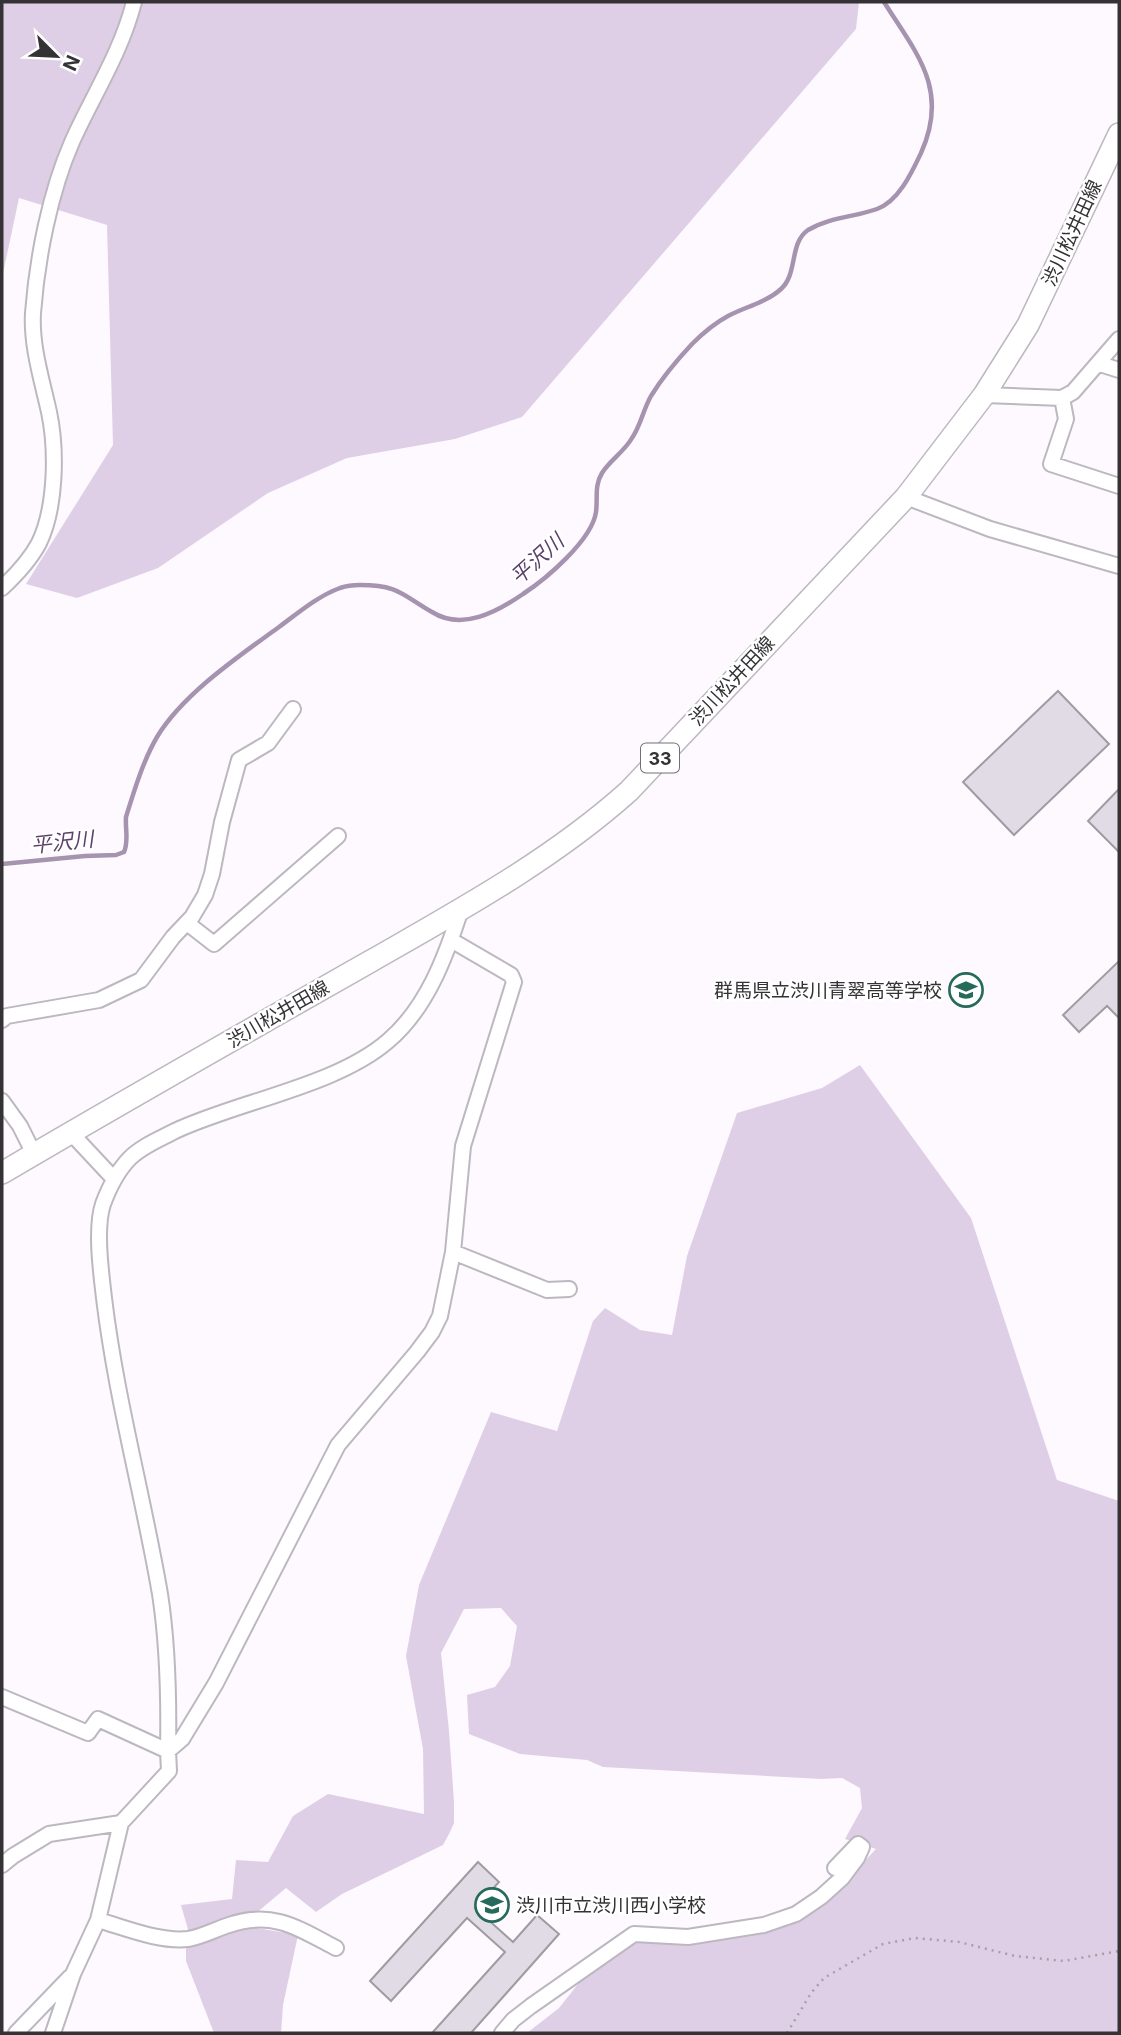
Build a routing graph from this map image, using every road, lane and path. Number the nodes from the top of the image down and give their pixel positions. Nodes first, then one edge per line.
1 (134, 2) edge
2 (1119, 134) edge
3 (1119, 339) edge
4 (1100, 363) junction
5 (1119, 370) edge
6 (984, 395) junction
7 (1062, 398) junction
8 (1119, 486) edge
9 (906, 497) junction
10 (1119, 566) edge
11 (2, 588) edge
12 (293, 709) dead end
13 (338, 836) dead end
14 (461, 909) junction
15 (187, 923) junction
16 (451, 940) junction
17 (2, 1020) edge
18 (2, 1101) edge
19 (71, 1133) junction
20 (34, 1154) junction
21 (2, 1173) edge
22 (114, 1179) junction
23 (453, 1252) junction
24 (569, 1289) dead end
25 (2, 1697) edge
26 (168, 1751) junction
27 (121, 1823) junction
28 (2, 1866) edge
29 (835, 1868) dead end
30 (98, 1920) junction
31 (336, 1948) dead end
32 (1119, 1951) edge
33 (73, 1974) junction
34 (16, 2033) edge
35 (53, 2033) edge
36 (502, 2033) edge
37 (787, 2033) edge

1 - 11 street
2 - 6 main road, 渋川松井田線 / 33
3 - 4 street
4 - 5 street
4 - 7 street
6 - 7 street
6 - 9 main road, 渋川松井田線 / 33
7 - 8 street
9 - 10 street
9 - 14 main road, 渋川松井田線 / 33
12 - 15 street
13 - 15 street
14 - 16 street
14 - 19 main road, 渋川松井田線 / 33
15 - 17 street
16 - 22 street
16 - 23 street
18 - 20 street
19 - 20 main road, 渋川松井田線 / 33
19 - 22 street
20 - 21 main road, 渋川松井田線 / 33
22 - 26 street
23 - 24 street
23 - 26 street
25 - 26 street
26 - 27 street
27 - 28 street
27 - 30 street
29 - 36 street
30 - 31 street
30 - 33 street
32 - 37 path
33 - 34 street
33 - 35 street

